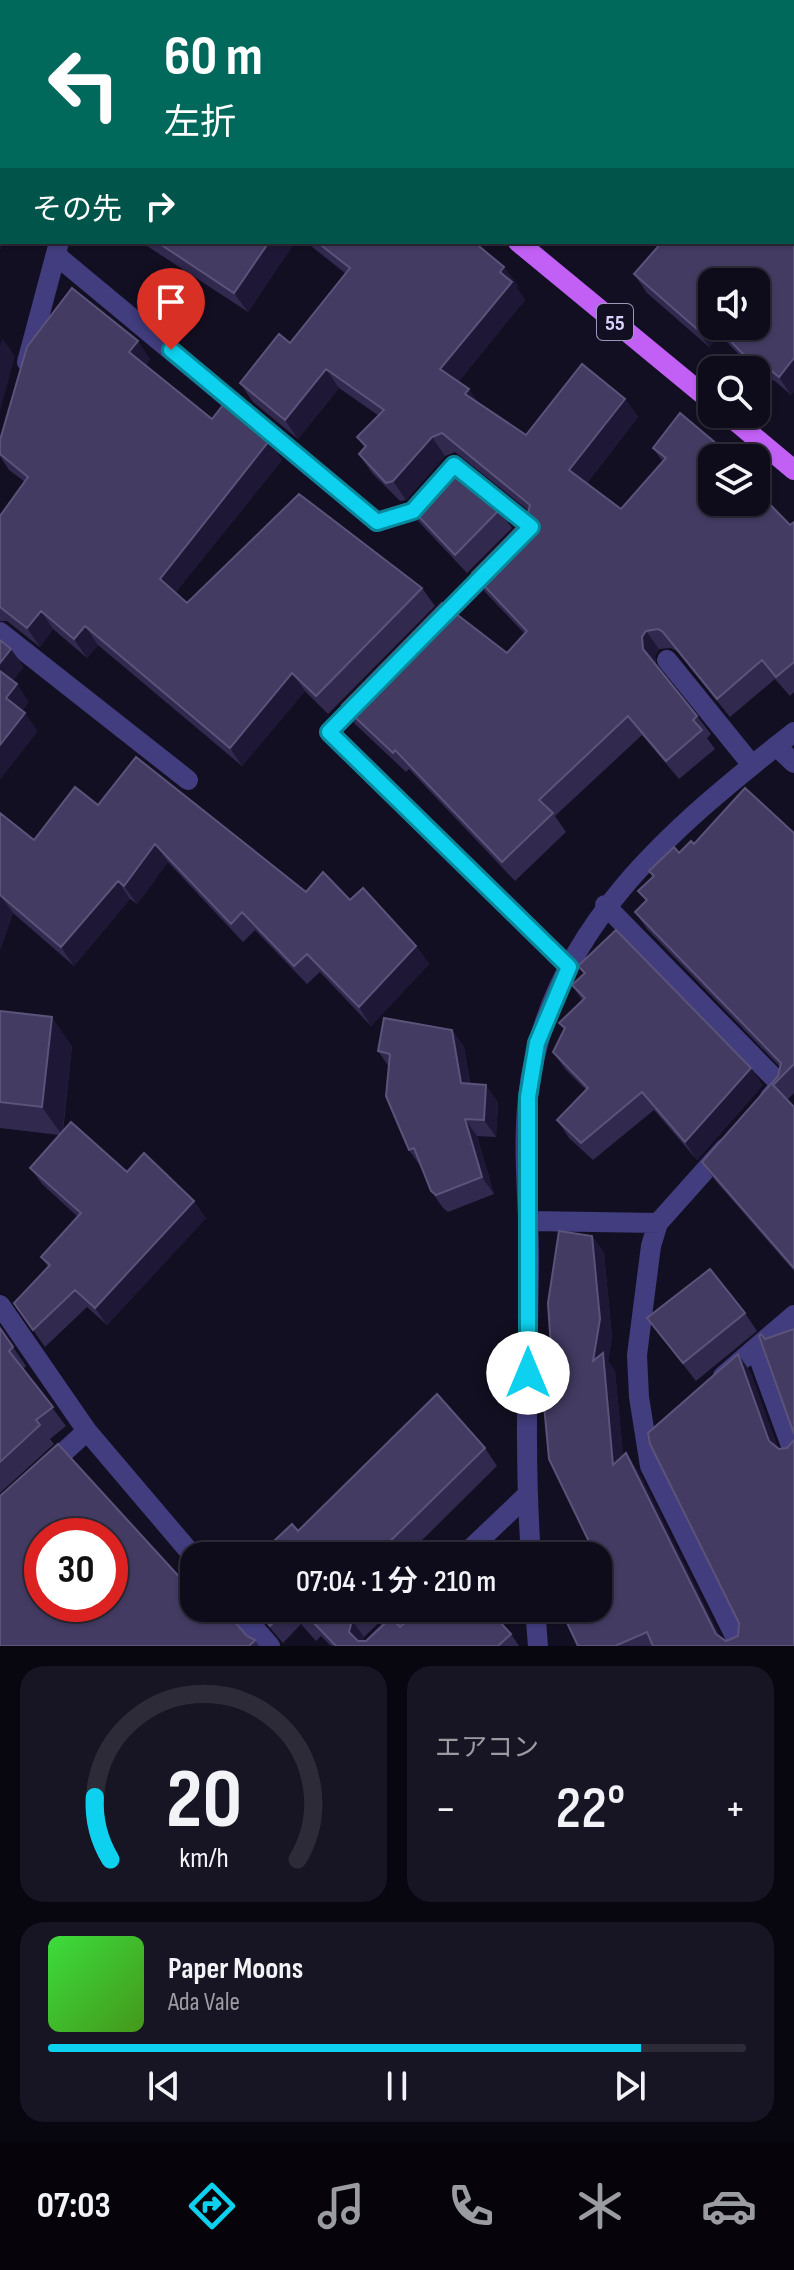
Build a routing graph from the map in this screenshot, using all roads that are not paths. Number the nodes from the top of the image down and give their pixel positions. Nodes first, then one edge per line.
1 (520, 244) edge
2 (57, 248) edge
3 (20, 388) edge
4 (698, 390) edge
5 (744, 428) edge
6 (794, 470) edge
7 (0, 632) edge
8 (414, 645) edge
9 (667, 660) edge
10 (382, 678) edge
11 (794, 732) edge
12 (776, 746) junction
13 (794, 763) edge
14 (752, 765) junction
15 (188, 780) dead end
16 (605, 905) junction
17 (569, 967) junction
18 (761, 1108) edge
19 (740, 1131) edge
20 (529, 1221) junction
21 (658, 1223) junction
22 (0, 1305) edge
23 (794, 1315) edge
24 (756, 1350) junction
25 (707, 1389) edge
26 (670, 1419) edge
27 (87, 1431) junction
28 (645, 1438) junction
29 (794, 1454) edge
30 (33, 1480) edge
31 (527, 1495) junction
32 (181, 1542) edge
33 (478, 1542) edge
34 (530, 1542) edge
35 (249, 1622) edge
36 (398, 1622) edge
37 (536, 1622) edge
38 (270, 1646) edge
39 (374, 1646) edge
40 (538, 1646) edge
41 (740, 1646) edge

1 - 4 main road, 55
2 - 3 street
2 - 8 street
5 - 6 main road
7 - 15 street
9 - 14 street
10 - 17 street
11 - 12 street
12 - 13 street
12 - 14 street
14 - 16 street
16 - 17 street
16 - 18 street
17 - 20 street
19 - 21 street
20 - 21 street
20 - 31 street
21 - 28 street
22 - 27 street
23 - 24 street
24 - 25 street
24 - 29 street
26 - 28 street
27 - 30 street
27 - 32 street
28 - 41 street
31 - 33 street
31 - 34 street
35 - 38 street
36 - 39 street
37 - 40 street

